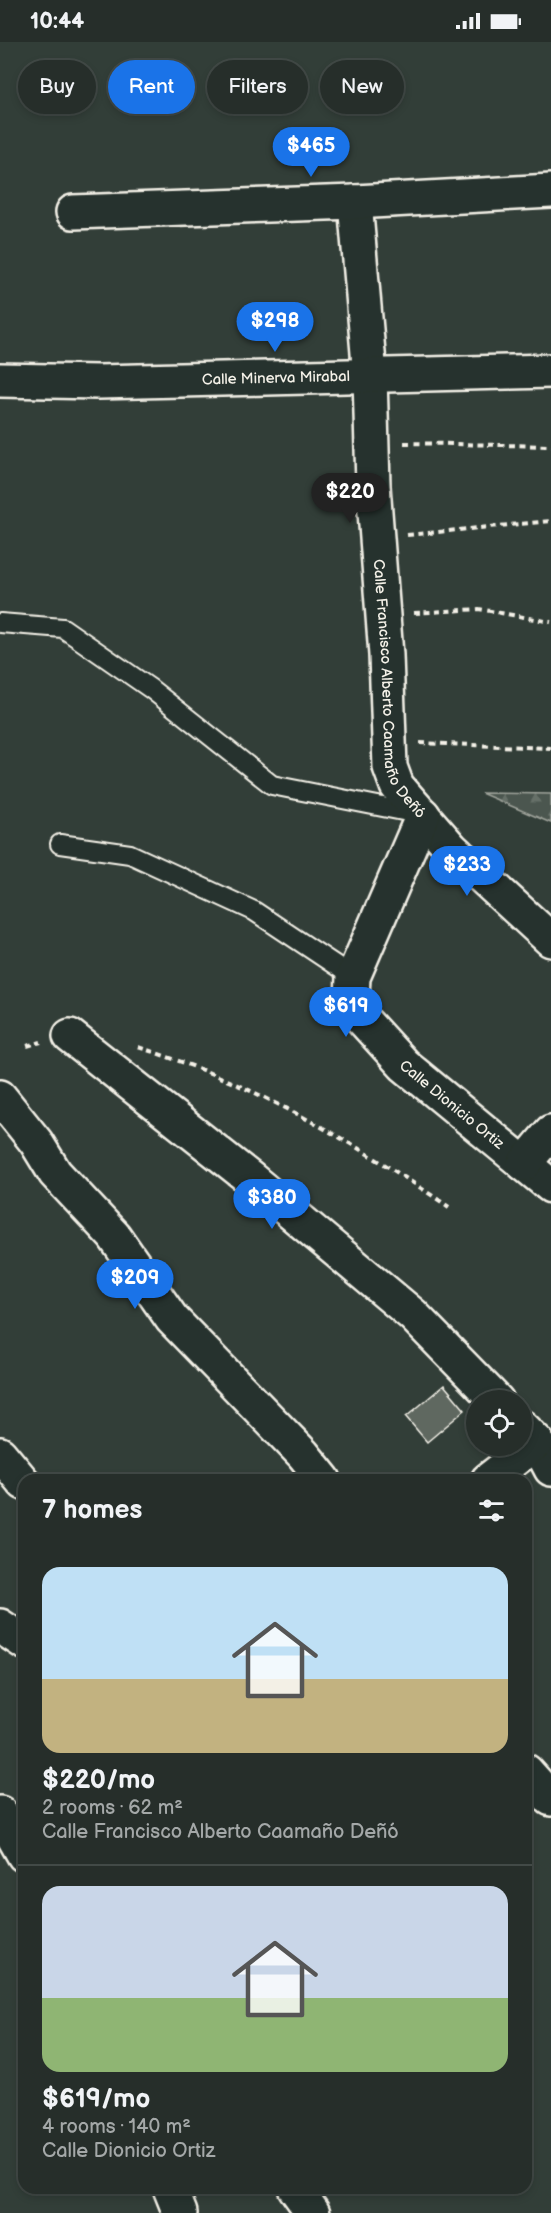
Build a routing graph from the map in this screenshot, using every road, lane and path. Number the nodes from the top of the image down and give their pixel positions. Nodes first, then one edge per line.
1 (551, 191) edge
2 (355, 202) junction
3 (73, 212) dead end
4 (551, 371) edge
5 (370, 376) junction
6 (0, 380) edge
7 (373, 444) junction
8 (551, 446) edge
9 (551, 521) edge
10 (376, 537) junction
11 (383, 616) junction
12 (551, 622) edge
13 (0, 623) edge
14 (389, 742) junction
15 (551, 747) edge
16 (423, 815) junction
17 (60, 844) dead end
18 (551, 940) edge
19 (352, 977) junction
20 (70, 1035) joint
21 (129, 1044) dead end
22 (27, 1046) dead end
23 (0, 1097) edge
24 (551, 1132) edge
25 (524, 1164) junction
26 (551, 1186) edge
27 (449, 1207) dead end
28 (486, 1390) edge
29 (537, 1446) edge
30 (0, 1454) edge
31 (319, 1474) edge
32 (497, 1474) edge
33 (18, 1476) edge
34 (0, 1626) edge
35 (18, 1638) edge
36 (532, 1778) edge
37 (551, 1799) edge
38 (0, 1813) edge
39 (18, 1844) edge
40 (172, 2194) edge
41 (299, 2194) edge
42 (180, 2213) edge
43 (313, 2213) edge

1 - 2 street
2 - 3 street
2 - 5 street, Calle Francisco Alberto Caamaño Deñó
4 - 5 street, Calle Minerva Mirabal
5 - 6 street, Calle Minerva Mirabal
5 - 7 street, Calle Francisco Alberto Caamaño Deñó
7 - 8 path
7 - 10 street, Calle Francisco Alberto Caamaño Deñó
9 - 10 path
10 - 11 street, Calle Francisco Alberto Caamaño Deñó
11 - 12 path
11 - 14 street, Calle Francisco Alberto Caamaño Deñó
13 - 16 lane
14 - 15 path
14 - 16 street, Calle Francisco Alberto Caamaño Deñó
16 - 18 street, Calle Francisco Alberto Caamaño Deñó
16 - 19 street
17 - 19 lane
19 - 25 street, Calle Dionicio Ortiz
20 - 22 path
20 - 28 street
21 - 27 path
23 - 31 street
24 - 25 street
25 - 26 street, Calle Dionicio Ortiz
29 - 32 street
30 - 33 street
34 - 35 street
36 - 37 street
38 - 39 street
40 - 42 street
41 - 43 street

